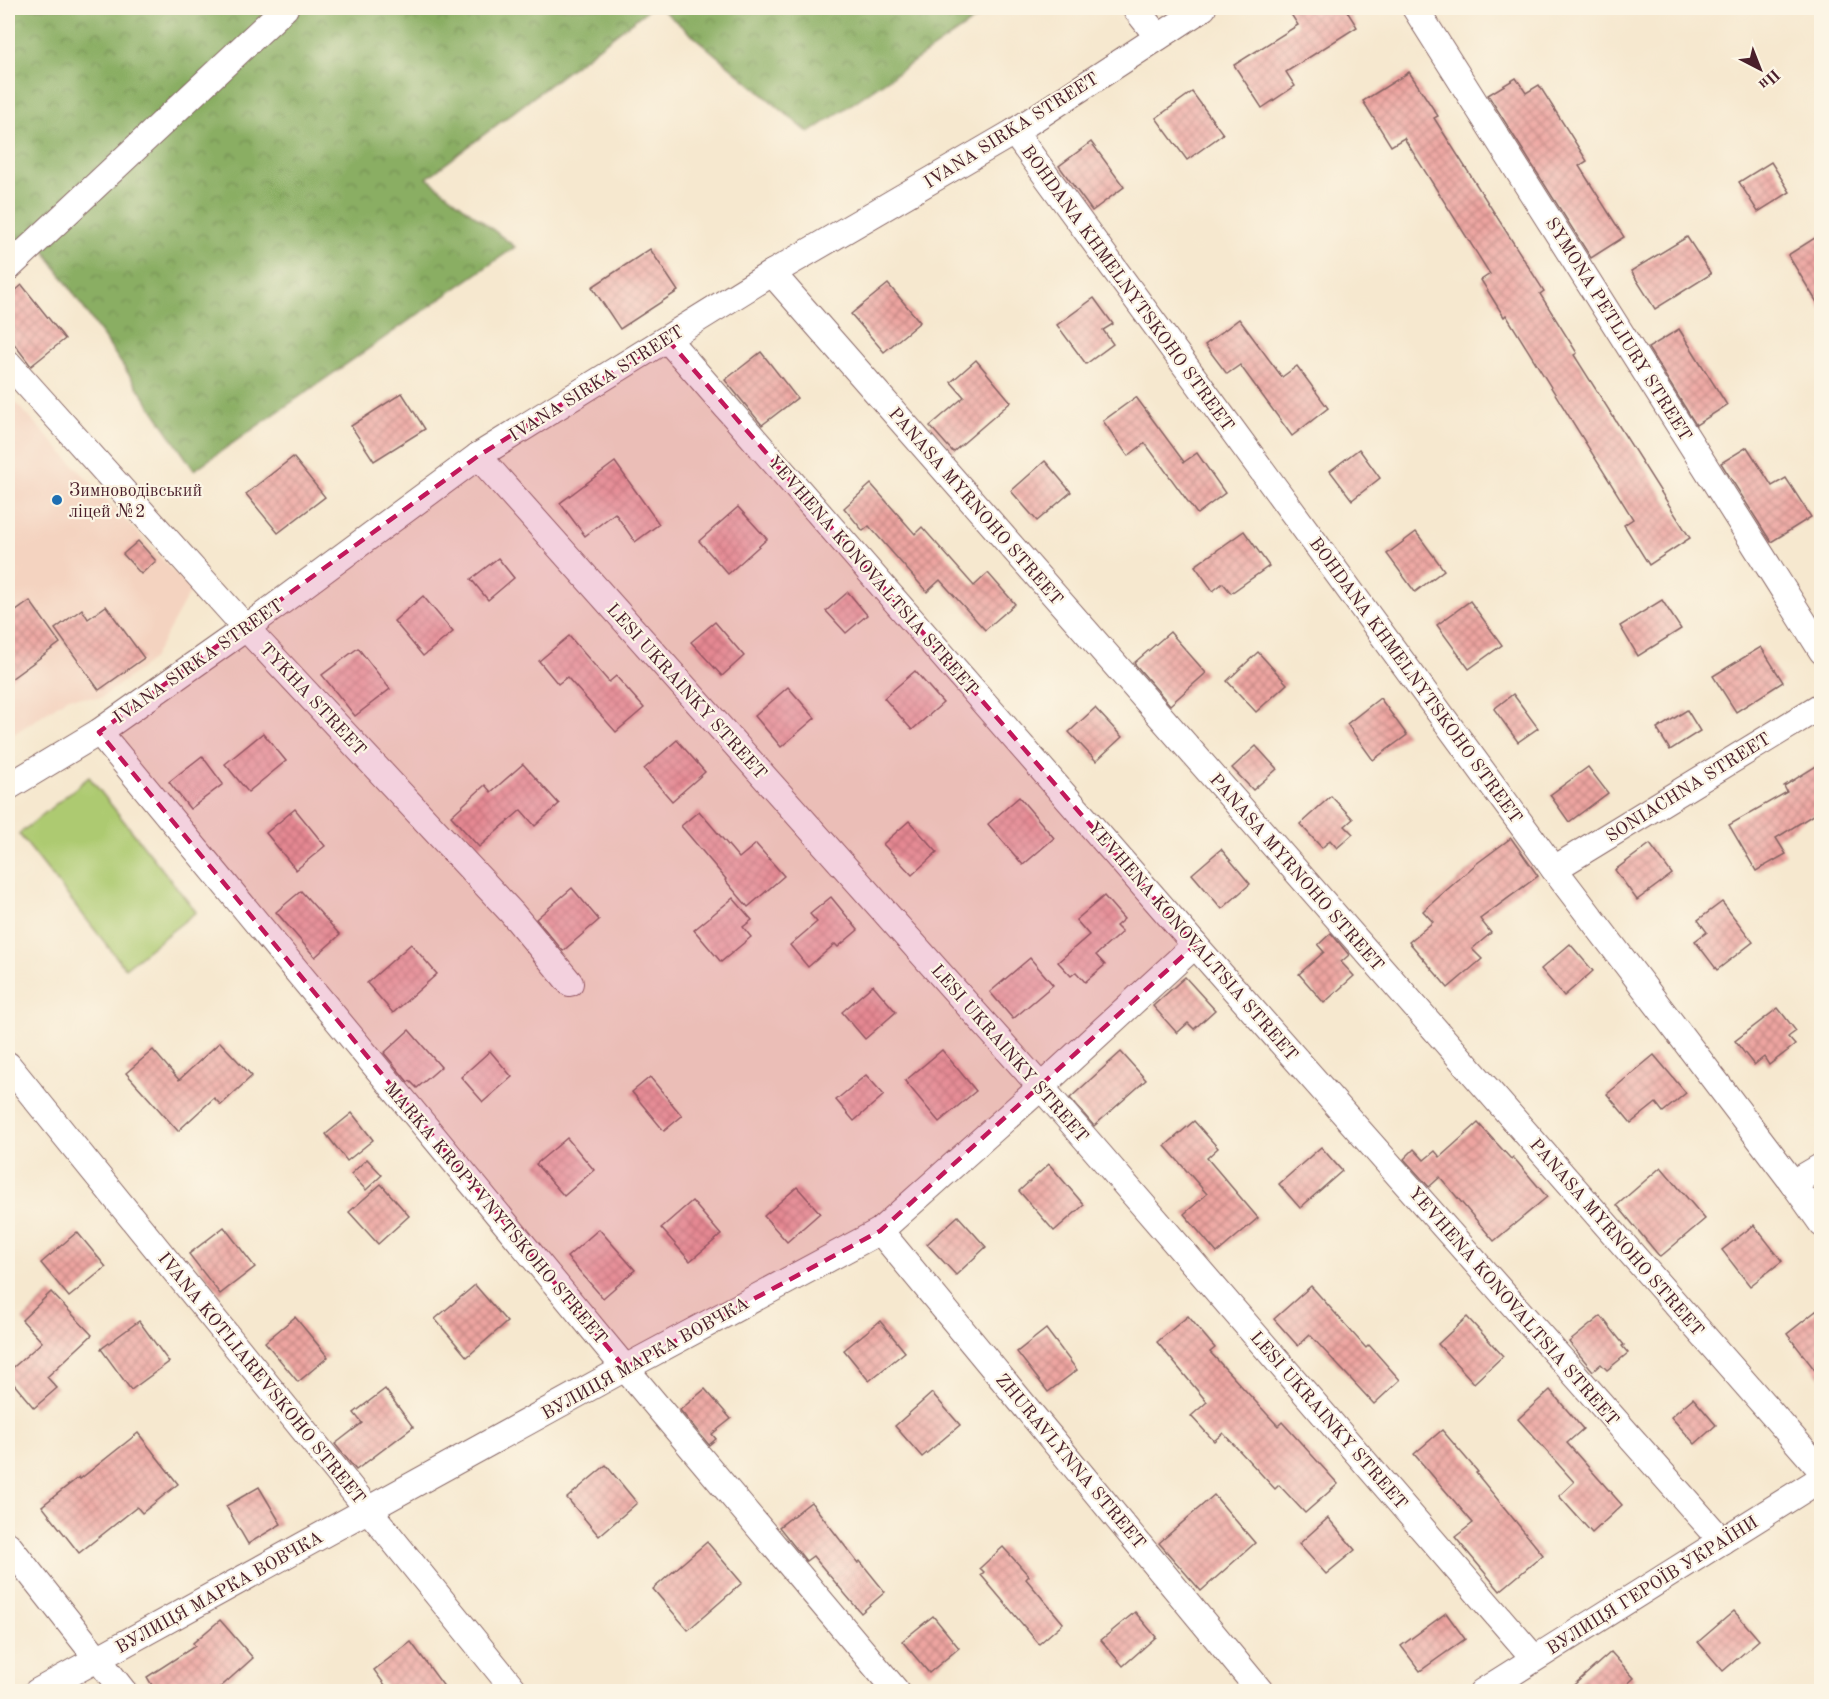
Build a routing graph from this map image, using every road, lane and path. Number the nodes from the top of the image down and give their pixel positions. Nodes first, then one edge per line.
1 (285, 8) edge
2 (1135, 8) edge
3 (1203, 8) edge
4 (1415, 8) edge
5 (1158, 37) junction
6 (1014, 132) junction
7 (8, 268) edge
8 (772, 273) junction
9 (667, 339) junction
10 (8, 363) edge
11 (478, 456) junction
12 (246, 628) junction
13 (1821, 651) edge
14 (1821, 705) edge
15 (99, 732) junction
16 (8, 787) edge
17 (1554, 869) junction
18 (1195, 945) junction
19 (570, 983) dead end
20 (8, 1065) edge
21 (1041, 1087) junction
22 (1821, 1166) edge
23 (1793, 1183) junction
24 (1821, 1224) edge
25 (880, 1231) junction
26 (625, 1368) junction
27 (1821, 1471) edge
28 (1821, 1478) edge
29 (369, 1510) junction
30 (1722, 1541) junction
31 (8, 1545) edge
32 (98, 1658) junction
33 (1534, 1658) junction
34 (38, 1692) edge
35 (124, 1692) edge
36 (516, 1692) edge
37 (897, 1692) edge
38 (1261, 1692) edge
39 (1482, 1692) edge

1 - 7 street
2 - 5 street
3 - 5 street, IVANA SIRKA STREET
4 - 13 street, SYMONA PETLIURY STREET
5 - 6 street, IVANA SIRKA STREET
6 - 8 street, IVANA SIRKA STREET
6 - 17 street, BOHDANA KHMELNYTSKOHO STREET
8 - 9 street, IVANA SIRKA STREET
8 - 27 street, PANASA MYRNOHO STREET
9 - 11 street, IVANA SIRKA STREET
9 - 18 street, YEVHENA KONOVALTSIA STREET
10 - 12 street, TYKHA STREET
11 - 12 street, IVANA SIRKA STREET
11 - 21 street, LESI UKRAINKY STREET
12 - 15 street, IVANA SIRKA STREET
12 - 19 street, TYKHA STREET
14 - 17 street, SONIACHNA STREET
15 - 16 street, IVANA SIRKA STREET
15 - 26 street, MARKA KROPYVNYTSKOHO STREET
17 - 23 street, BOHDANA KHMELNYTSKOHO STREET
18 - 21 street, ВУЛИЦЯ МАРКА ВОВЧКА
18 - 30 street, YEVHENA KONOVALTSIA STREET
20 - 29 street, IVANA KOTLIAREVSKOHO STREET
21 - 25 street, ВУЛИЦЯ МАРКА ВОВЧКА
21 - 33 street, LESI UKRAINKY STREET
22 - 23 street
23 - 24 street, BOHDANA KHMELNYTSKOHO STREET
25 - 26 street, ВУЛИЦЯ МАРКА ВОВЧКА
25 - 38 street, ZHURAVLYNNA STREET
26 - 29 street, ВУЛИЦЯ МАРКА ВОВЧКА
26 - 37 street, MARKA KROPYVNYTSKOHO STREET
28 - 30 street, ВУЛИЦЯ ГЕРОЇВ УКРАЇНИ
29 - 32 street, ВУЛИЦЯ МАРКА ВОВЧКА
29 - 36 street, IVANA KOTLIAREVSKOHO STREET
30 - 33 street, ВУЛИЦЯ ГЕРОЇВ УКРАЇНИ
31 - 32 street
32 - 34 street, ВУЛИЦЯ МАРКА ВОВЧКА
32 - 35 street
33 - 39 street, ВУЛИЦЯ ГЕРОЇВ УКРАЇНИ

